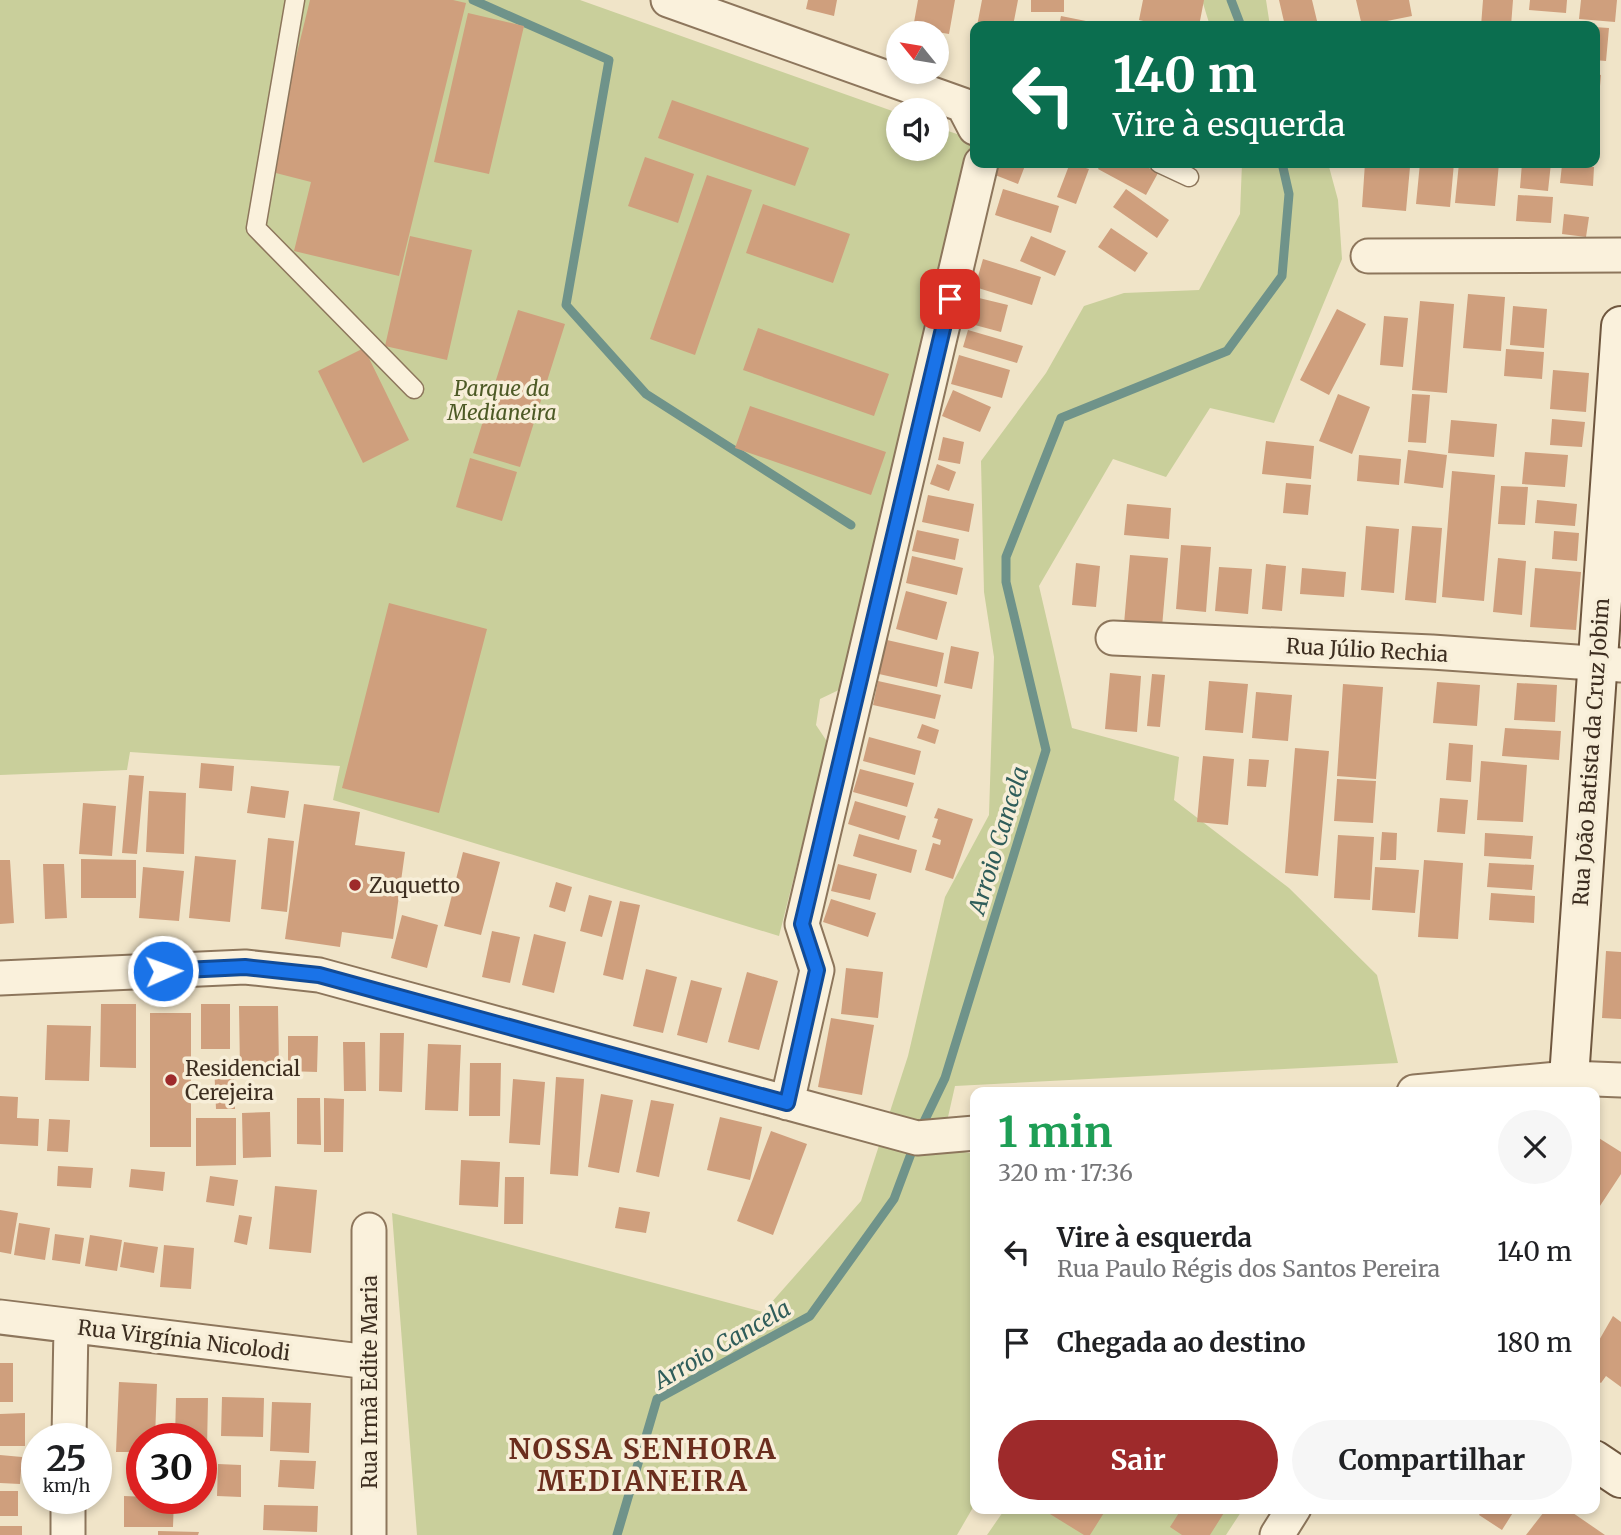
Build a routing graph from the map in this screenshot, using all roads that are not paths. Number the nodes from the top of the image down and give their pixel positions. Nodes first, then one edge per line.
1 (295, 0) edge
2 (674, 1) edge
3 (970, 118) edge
4 (980, 168) edge
5 (1170, 168) edge
6 (1189, 177) dead end
7 (1621, 255) edge
8 (1368, 256) dead end
9 (1621, 326) edge
10 (414, 389) dead end
11 (1113, 638) dead end
12 (1609, 665) edge
13 (0, 978) edge
14 (1621, 1080) edge
15 (1564, 1085) edge
16 (1521, 1087) edge
17 (787, 1103) junction
18 (965, 1134) edge
19 (369, 1230) dead end
20 (0, 1317) edge
21 (71, 1326) junction
22 (369, 1362) junction
23 (69, 1423) edge
24 (1600, 1464) edge
25 (1621, 1478) edge
26 (68, 1514) edge
27 (1290, 1514) edge
28 (68, 1535) edge
29 (369, 1535) edge
30 (1277, 1535) edge

1 - 10 lane
2 - 3 street
4 - 17 street
5 - 6 lane
7 - 8 street
9 - 12 street, Rua João Batista da Cruz Jobim
11 - 12 street, Rua Júlio Rechia
12 - 15 street, Rua João Batista da Cruz Jobim
13 - 17 street
14 - 15 street
15 - 16 street
17 - 18 street
19 - 22 street, Rua Irmã Edite Maria
20 - 21 street, Rua Virgínia Nicolodi
21 - 22 street, Rua Virgínia Nicolodi
21 - 23 street
22 - 29 street, Rua Irmã Edite Maria
24 - 25 street
26 - 28 street
27 - 30 street

